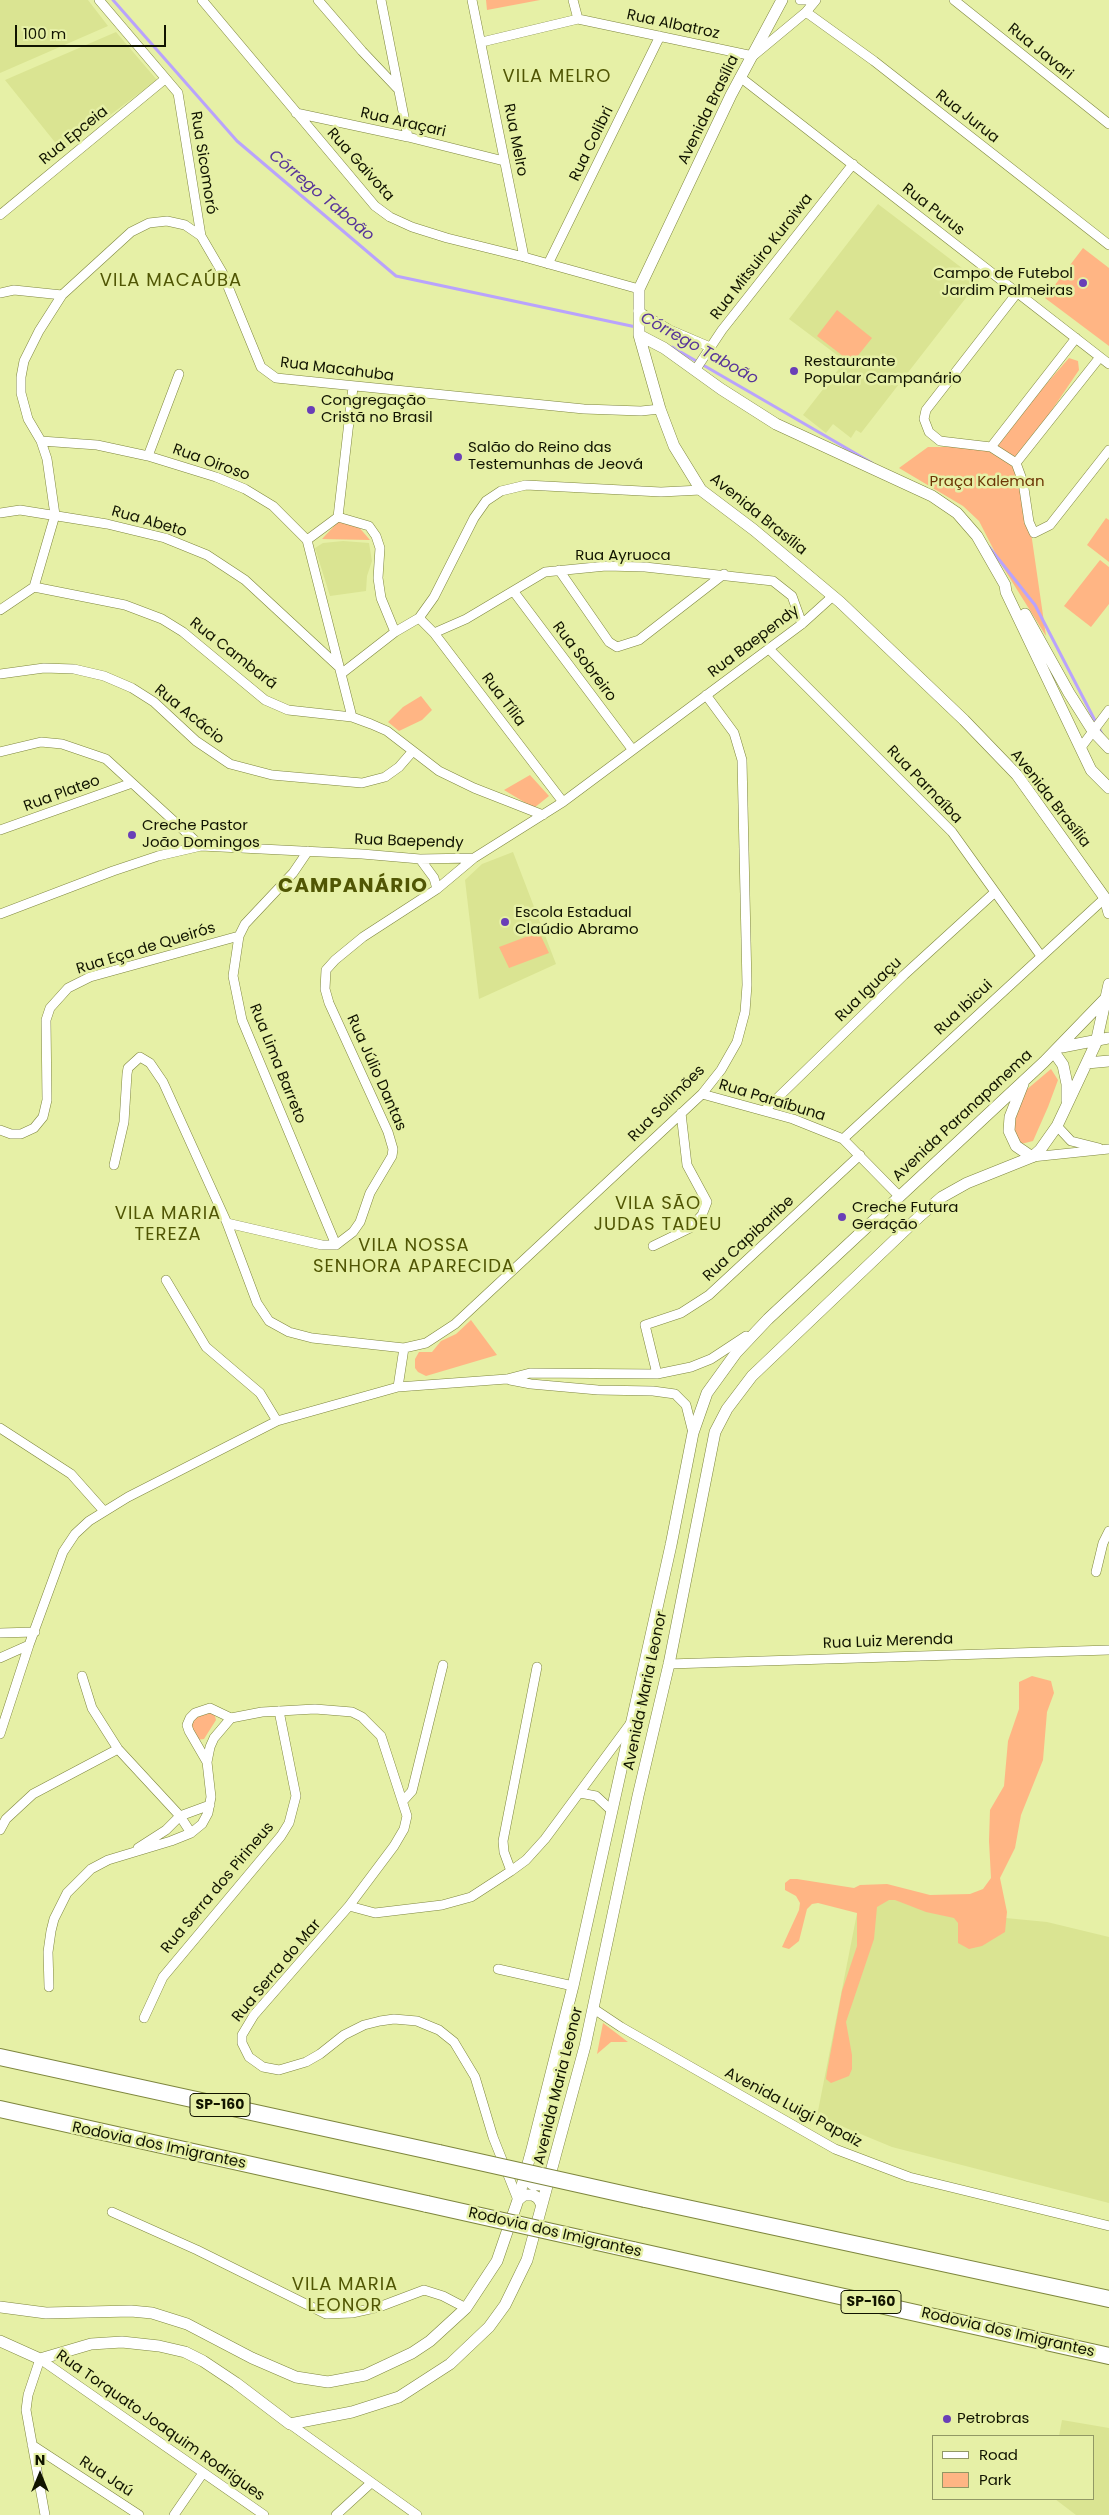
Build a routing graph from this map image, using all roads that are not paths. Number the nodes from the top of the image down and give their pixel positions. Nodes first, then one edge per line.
1 (99, 0) edge
2 (202, 0) edge
3 (318, 0) edge
4 (380, 0) edge
5 (472, 0) edge
6 (573, 0) edge
7 (782, 0) edge
8 (800, 0) edge
9 (816, 0) edge
10 (954, 0) edge
11 (806, 12) junction
12 (578, 19) junction
13 (660, 36) junction
14 (482, 42) junction
15 (752, 56) junction
16 (740, 77) junction
17 (165, 79) junction
18 (398, 89) junction
19 (296, 113) junction
20 (1109, 124) edge
21 (408, 137) junction
22 (504, 161) junction
23 (852, 164) junction
24 (0, 215) edge
25 (202, 236) junction
26 (1109, 245) edge
27 (524, 257) junction
28 (548, 264) junction
29 (639, 289) junction
30 (0, 292) edge
31 (1017, 293) junction
32 (62, 295) junction
33 (638, 311) junction
34 (639, 335) junction
35 (1076, 338) junction
36 (710, 347) junction
37 (1100, 357) junction
38 (1109, 364) edge
39 (696, 370) junction
40 (179, 374) dead end
41 (352, 387) junction
42 (660, 409) junction
43 (41, 441) junction
44 (991, 447) junction
45 (1109, 450) edge
46 (148, 456) junction
47 (1016, 463) junction
48 (700, 490) junction
49 (0, 513) edge
50 (55, 515) junction
51 (338, 517) junction
52 (307, 540) junction
53 (559, 570) junction
54 (724, 574) junction
55 (1005, 585) junction
56 (34, 587) junction
57 (514, 592) junction
58 (833, 596) junction
59 (0, 610) edge
60 (419, 618) junction
61 (802, 624) junction
62 (394, 632) junction
63 (434, 633) junction
64 (769, 649) junction
65 (340, 670) junction
66 (0, 674) edge
67 (706, 695) junction
68 (1109, 710) edge
69 (352, 717) junction
70 (1093, 730) junction
71 (1082, 746) junction
72 (1109, 748) edge
73 (632, 749) junction
74 (0, 752) edge
75 (412, 752) junction
76 (132, 783) junction
77 (1109, 788) edge
78 (563, 802) junction
79 (543, 815) junction
80 (0, 830) edge
81 (201, 846) junction
82 (308, 851) junction
83 (474, 858) junction
84 (420, 859) junction
85 (437, 888) junction
86 (995, 892) junction
87 (1105, 898) junction
88 (1109, 913) edge
89 (0, 914) edge
90 (239, 936) junction
91 (1041, 956) junction
92 (1109, 984) edge
93 (1104, 1000) junction
94 (1103, 1038) edge
95 (1056, 1050) junction
96 (1109, 1061) edge
97 (1087, 1064) junction
98 (1024, 1080) junction
99 (702, 1094) junction
100 (1067, 1103) junction
101 (764, 1110) junction
102 (681, 1113) junction
103 (1057, 1126) junction
104 (0, 1130) edge
105 (843, 1139) junction
106 (1109, 1149) edge
107 (860, 1155) junction
108 (1032, 1157) junction
109 (114, 1165) dead end
110 (899, 1196) junction
111 (227, 1223) junction
112 (336, 1244) junction
113 (653, 1246) dead end
114 (166, 1280) dead end
115 (768, 1319) junction
116 (404, 1348) junction
117 (658, 1374) junction
118 (507, 1379) junction
119 (398, 1387) junction
120 (277, 1421) junction
121 (0, 1428) edge
122 (693, 1433) junction
123 (104, 1510) junction
124 (1109, 1530) edge
125 (671, 1545) junction
126 (691, 1547) junction
127 (1096, 1572) dead end
128 (35, 1632) junction
129 (0, 1633) edge
130 (29, 1645) junction
131 (1109, 1650) edge
132 (0, 1658) edge
133 (669, 1664) junction
134 (443, 1665) dead end
135 (537, 1667) dead end
136 (82, 1676) dead end
137 (279, 1712) junction
138 (231, 1718) junction
139 (630, 1724) junction
140 (0, 1734) edge
141 (118, 1749) junction
142 (207, 1762) junction
143 (580, 1793) junction
144 (402, 1801) junction
145 (210, 1805) junction
146 (612, 1811) junction
147 (180, 1816) junction
148 (3, 1820) edge
149 (0, 1830) edge
150 (192, 1833) junction
151 (134, 1851) junction
152 (511, 1871) junction
153 (349, 1906) junction
154 (498, 1970) dead end
155 (573, 1986) junction
156 (49, 1987) dead end
157 (594, 2009) junction
158 (144, 2018) dead end
159 (0, 2057) edge
160 (0, 2109) edge
161 (527, 2170) junction
162 (551, 2179) junction
163 (518, 2200) junction
164 (542, 2205) junction
165 (112, 2212) dead end
166 (1109, 2226) edge
167 (1109, 2299) edge
168 (0, 2307) edge
169 (466, 2308) junction
170 (0, 2341) edge
171 (1109, 2356) edge
172 (40, 2359) junction
173 (290, 2424) junction
174 (32, 2445) junction
175 (204, 2473) junction
176 (371, 2483) junction
177 (46, 2515) edge
178 (139, 2515) edge
179 (174, 2515) edge
180 (264, 2515) edge
181 (336, 2515) edge
182 (417, 2515) edge

1 - 17 street
2 - 19 street, Rua Gaivota
3 - 18 street
4 - 18 street
5 - 14 street, Rua Melro
6 - 12 street
7 - 15 street, Avenida Brasília
8 - 9 street, Avenida Brasília
9 - 11 street, Avenida Brasília
10 - 20 street, Rua Javari
11 - 15 street, Avenida Brasília
11 - 26 street, Rua Jurua
12 - 13 street, Rua Albatroz
12 - 14 street
13 - 15 street, Rua Albatroz
13 - 28 street, Rua Colibri
14 - 22 street, Rua Melro
15 - 16 street, Avenida Brasília
16 - 23 street, Rua Purus
16 - 29 street, Avenida Brasília
17 - 24 street, Rua Epceia
17 - 25 street, Rua Sicomoró
18 - 21 street
19 - 21 street, Rua Araçari
19 - 27 street, Rua Gaivota
21 - 22 street, Rua Araçari
22 - 27 street, Rua Melro
23 - 31 street, Rua Purus
23 - 36 street, Rua Mitsuiro Kuroiwa
25 - 32 street
25 - 41 street, Rua Macahuba
27 - 28 street, Rua Gaivota
28 - 29 street, Rua Gaivota
29 - 33 street, Avenida Brasília
30 - 32 street
31 - 35 street, Rua Purus
31 - 44 street
32 - 43 street
33 - 34 street, Avenida Brasília
33 - 36 street
34 - 39 street
34 - 42 street, Avenida Brasília
35 - 37 street, Rua Purus
35 - 44 street
36 - 39 street, Rua Mitsuiro Kuroiwa
37 - 38 street, Rua Purus
37 - 47 street
39 - 55 street
40 - 46 street
41 - 42 street, Rua Macahuba
41 - 51 street
42 - 48 street, Avenida Brasília
43 - 46 street, Rua Oiroso
43 - 50 street
44 - 47 street
45 - 47 street
46 - 52 street, Rua Oiroso
48 - 58 street, Avenida Brasília
48 - 60 street
49 - 50 street, Rua Abeto
50 - 56 street
50 - 65 street, Rua Abeto
51 - 52 street
51 - 62 street
52 - 65 street
53 - 54 street, Rua Ayruoca
53 - 54 street
53 - 57 street, Rua Ayruoca
54 - 61 street, Rua Ayruoca
55 - 70 street
55 - 71 street
56 - 59 street
56 - 69 street, Rua Cambará
57 - 63 street, Rua Ayruoca
57 - 73 street, Rua Sobreiro
58 - 61 street, Rua Baependy
58 - 87 street, Avenida Brasília
60 - 62 street
60 - 63 street, Rua Tília
61 - 64 street, Rua Baependy
62 - 65 street
63 - 78 street, Rua Tília
64 - 67 street, Rua Baependy
64 - 86 street, Rua Parnaíba
65 - 69 street
66 - 75 street, Rua Acácio
67 - 73 street, Rua Baependy
67 - 99 street, Rua Solimões
68 - 70 street
69 - 75 street, Rua Cambará
70 - 71 street
70 - 72 street
71 - 77 street
73 - 78 street, Rua Baependy
74 - 76 street
75 - 79 street, Rua Cambará
76 - 80 street, Rua Plateo
76 - 81 street
78 - 79 street, Rua Baependy
79 - 83 street, Rua Baependy
81 - 82 street, Rua Baependy
81 - 89 street, Rua Baependy
82 - 84 street, Rua Baependy
82 - 90 street, Rua Lima Barreto
83 - 84 street, Rua Baependy
83 - 85 street, Rua Júlio Dantas
84 - 85 street
85 - 112 street, Rua Júlio Dantas
86 - 91 street, Rua Parnaíba
86 - 101 street, Rua Iguaçu
87 - 88 street, Avenida Brasília
87 - 91 street, Rua Ibicui
90 - 104 street, Rua Eça de Queirós
90 - 112 street, Rua Lima Barreto
91 - 105 street, Rua Ibicui
92 - 93 street
93 - 94 street
93 - 95 street
94 - 95 street
94 - 97 street
95 - 98 street, Avenida Paranapanema
95 - 100 street
96 - 97 street
97 - 100 street
98 - 108 street
98 - 110 street, Avenida Paranapanema
99 - 101 street, Rua Paraíbuna
99 - 102 street, Rua Solimões
100 - 103 street
101 - 105 street, Rua Paraíbuna
102 - 113 street
102 - 116 street, Rua Solimões
103 - 106 street
103 - 108 street
105 - 107 street, Rua Paraíbuna
106 - 108 street
107 - 110 street, Rua Paraíbuna
107 - 117 street, Rua Capibaribe
108 - 126 street, Avenida Maria Leonor
109 - 111 street
110 - 115 street, Avenida Paranapanema
111 - 112 street
111 - 116 street
114 - 120 street
115 - 117 street, Avenida Paranapanema
115 - 122 street, Avenida Maria Leonor
116 - 119 street
117 - 118 street, Avenida Paranapanema
118 - 119 street, Avenida Paranapanema
118 - 122 street, Avenida Paranapanema
119 - 120 street, Avenida Paranapanema
120 - 123 street, Avenida Paranapanema
121 - 123 street
122 - 125 street, Avenida Maria Leonor
123 - 128 street, Avenida Paranapanema
124 - 127 street
125 - 126 street
125 - 139 street, Avenida Maria Leonor
126 - 133 street, Avenida Maria Leonor
128 - 129 street
128 - 130 street, Avenida Paranapanema
130 - 132 street
130 - 140 street, Avenida Paranapanema
131 - 133 street, Rua Luiz Merenda
133 - 157 street, Avenida Maria Leonor
134 - 144 street
135 - 152 street
136 - 141 street
137 - 138 street, Rua Serra do Mar
137 - 144 street, Rua Serra do Mar
137 - 158 street, Rua Serra dos Pirineus
138 - 142 street
138 - 142 street
139 - 143 street
139 - 146 street, Avenida Maria Leonor
141 - 147 street
141 - 148 street
142 - 145 street
143 - 146 street
143 - 152 street
144 - 153 street, Rua Serra do Mar
145 - 147 street
145 - 150 street
146 - 155 street, Avenida Maria Leonor
147 - 150 street
147 - 151 street
148 - 149 street
150 - 151 street
151 - 156 street
152 - 153 street
153 - 163 street, Rua Serra do Mar
154 - 155 street
155 - 161 street, Avenida Maria Leonor
157 - 162 street, Avenida Maria Leonor
157 - 166 street, Avenida Luigi Papaiz
159 - 167 highway, SP-160, bridge
160 - 171 highway, Rodovia dos Imigrantes / SP-160, bridge
161 - 162 street
161 - 163 street, Avenida Maria Leonor
162 - 164 street, Avenida Maria Leonor
163 - 164 street
163 - 169 street, Avenida Maria Leonor
164 - 173 street, Avenida Maria Leonor
165 - 169 street
168 - 169 street, Avenida Maria Leonor
170 - 172 street
172 - 173 street
172 - 174 street
172 - 175 street, Rua Torquato Joaquim Rodrigues
173 - 176 street
174 - 177 street
174 - 178 street, Rua Jaú
175 - 179 street
175 - 180 street, Rua Torquato Joaquim Rodrigues
176 - 181 street
176 - 182 street

